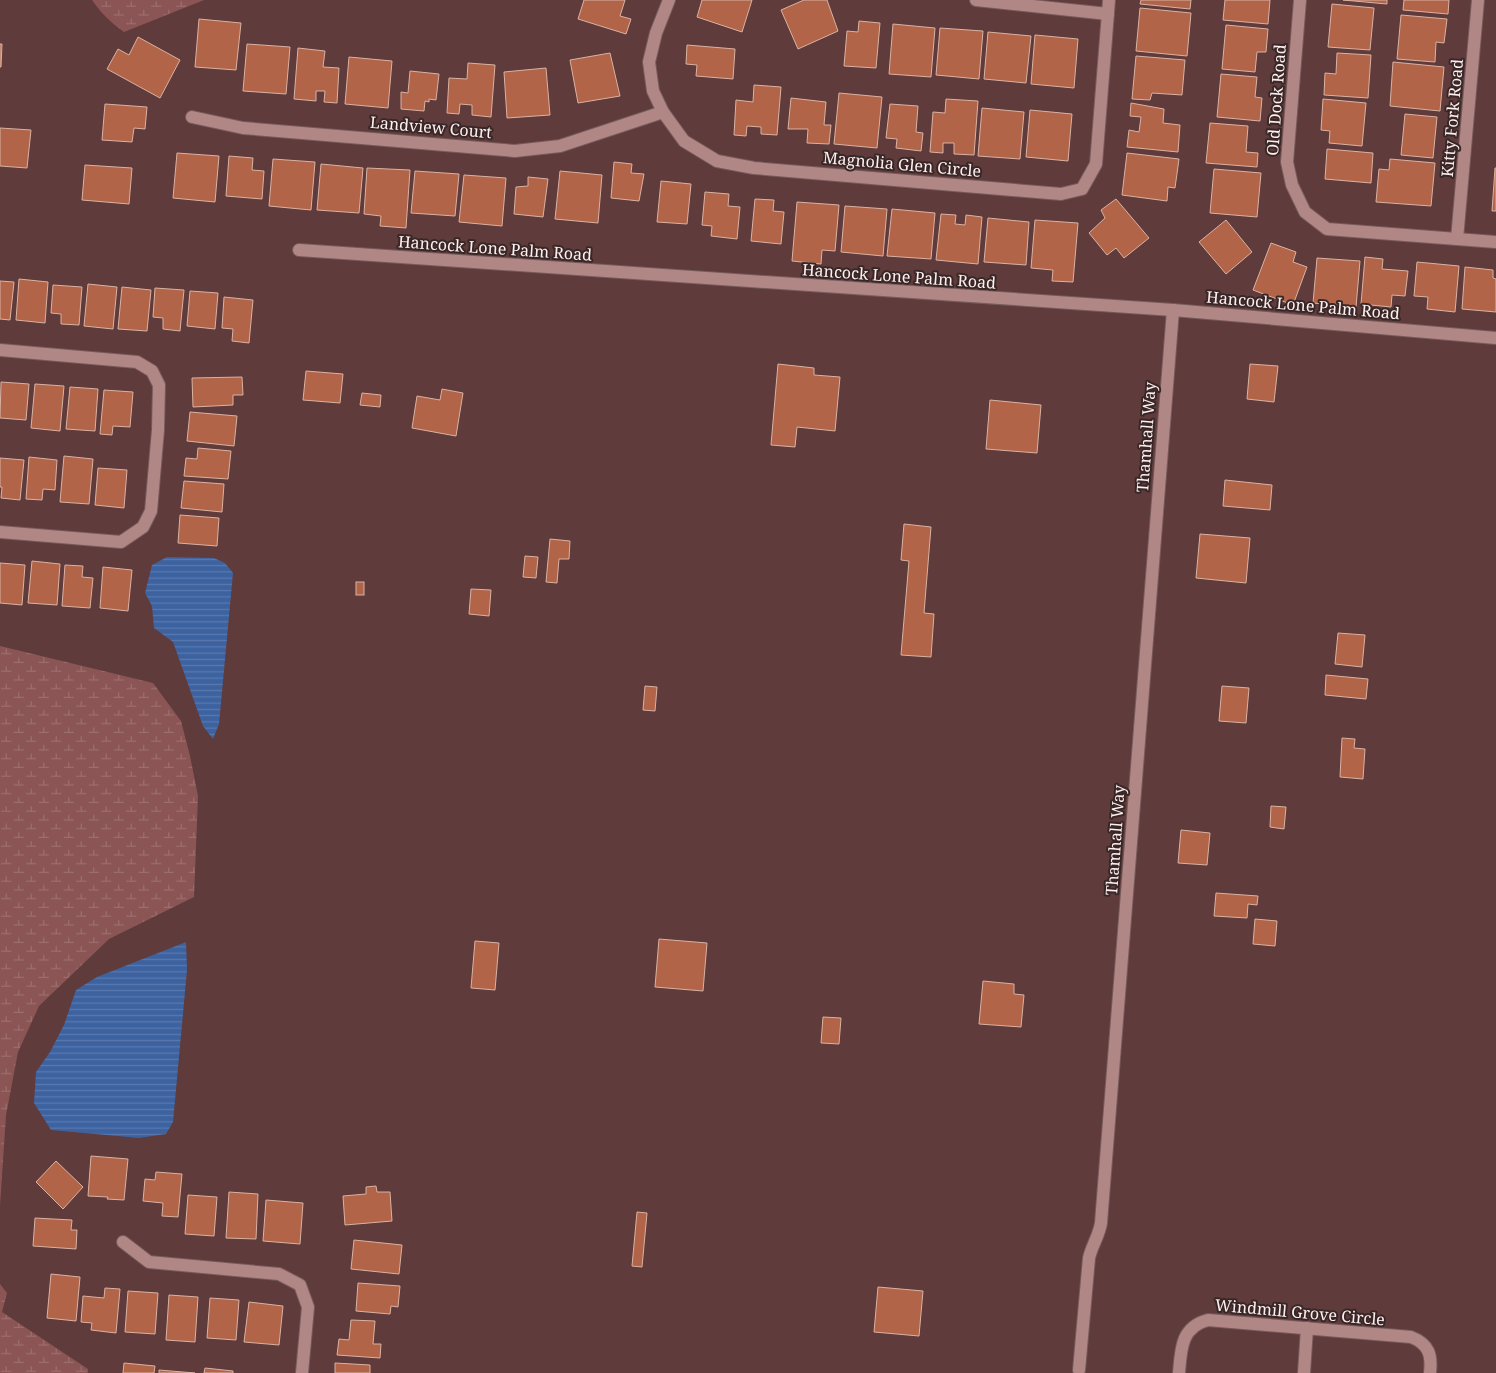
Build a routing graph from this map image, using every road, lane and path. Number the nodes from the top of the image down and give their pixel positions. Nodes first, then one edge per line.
1 (669, 0) edge
2 (976, 0) edge
3 (1109, 0) edge
4 (1300, 0) edge
5 (1478, 0) edge
6 (1108, 14) junction
7 (663, 112) junction
8 (192, 117) dead end
9 (1457, 240) junction
10 (1496, 242) edge
11 (299, 250) dead end
12 (1172, 310) junction
13 (1496, 338) edge
14 (0, 350) edge
15 (0, 532) edge
16 (122, 1242) dead end
17 (1307, 1328) junction
18 (1079, 1370) dead end
19 (302, 1373) edge
20 (1178, 1373) edge
21 (1304, 1373) edge
22 (1430, 1373) edge

1 - 7 street, Magnolia Glen Circle
2 - 6 street
3 - 6 street, Magnolia Glen Circle
4 - 9 street, Old Dock Road
5 - 9 street, Kitty Fork Road
6 - 7 street, Magnolia Glen Circle
7 - 8 street, Landview Court
9 - 10 street, Old Dock Road
11 - 12 street, Hancock Lone Palm Road
12 - 13 street, Hancock Lone Palm Road
12 - 18 street, Thamhall Way
14 - 15 street
16 - 19 street
17 - 20 street, Windmill Grove Circle
17 - 21 street
17 - 22 street, Windmill Grove Circle

